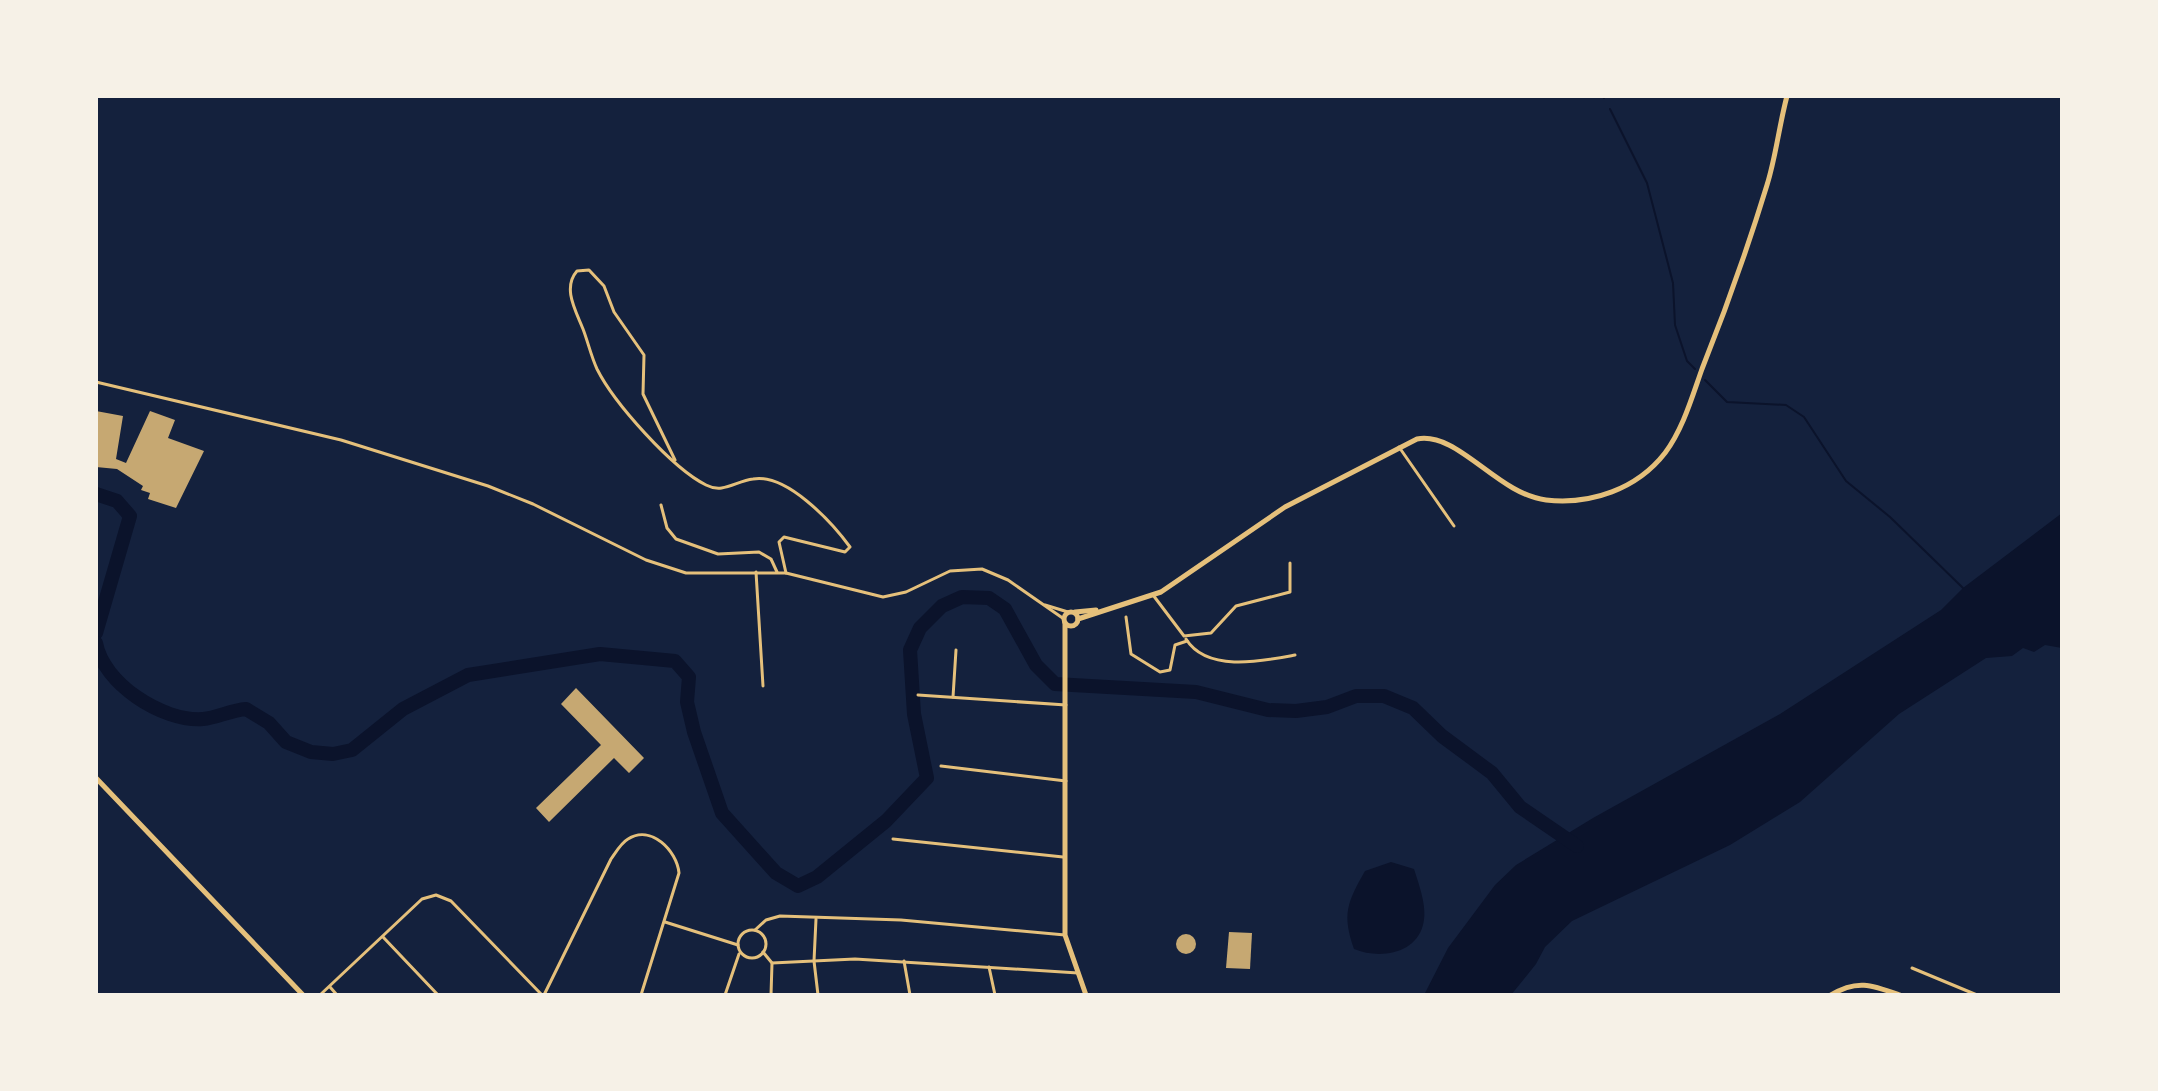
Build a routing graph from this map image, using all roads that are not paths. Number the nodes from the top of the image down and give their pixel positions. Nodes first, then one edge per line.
1 (1787, 96) edge
2 (96, 382) edge
3 (1399, 447) junction
4 (675, 460) junction
5 (661, 505) dead end
6 (1454, 526) dead end
7 (1290, 563) dead end
8 (756, 572) junction
9 (777, 572) junction
10 (786, 573) junction
11 (1153, 595) junction
12 (1040, 603) junction
13 (1105, 609) junction
14 (1071, 612) junction
15 (1126, 617) dead end
16 (1064, 621) junction
17 (1076, 622) junction
18 (1184, 636) junction
19 (1187, 641) junction
20 (1067, 642) junction
21 (956, 650) dead end
22 (1295, 655) dead end
23 (763, 686) dead end
24 (918, 695) dead end
25 (953, 697) junction
26 (1066, 705) junction
27 (941, 766) dead end
28 (96, 778) edge
29 (1066, 781) junction
30 (893, 839) dead end
31 (1067, 858) junction
32 (817, 917) junction
33 (665, 922) junction
34 (755, 930) junction
35 (1065, 935) junction
36 (383, 937) junction
37 (738, 945) junction
38 (741, 952) junction
39 (763, 952) junction
40 (814, 961) junction
41 (904, 961) junction
42 (772, 963) junction
43 (989, 967) junction
44 (1912, 968) dead end
45 (1078, 973) junction
46 (330, 987) junction
47 (1084, 993) edge
48 (303, 995) edge
49 (320, 995) edge
50 (337, 995) edge
51 (438, 995) edge
52 (543, 995) edge
53 (641, 995) edge
54 (725, 995) edge
55 (771, 995) edge
56 (818, 995) edge
57 (910, 995) edge
58 (995, 995) edge
59 (1831, 995) edge
60 (1900, 995) edge
61 (1977, 995) edge

1 - 3 main road
2 - 8 street
3 - 6 street
3 - 11 main road
4 - 4 street
4 - 10 street
5 - 9 street
7 - 18 street
8 - 9 street
8 - 23 street
9 - 10 street
10 - 12 street
11 - 13 main road
11 - 18 street
12 - 14 street
12 - 16 street
13 - 14 main road
13 - 17 main road
14 - 16 main road
14 - 17 main road
15 - 19 street
16 - 17 main road
16 - 20 main road
17 - 20 main road
18 - 19 street
19 - 22 street
20 - 26 main road
21 - 25 street
24 - 25 street
25 - 26 street
26 - 29 main road
27 - 29 street
28 - 48 main road
29 - 31 main road
30 - 31 street
31 - 35 main road
32 - 34 street
32 - 35 street
32 - 40 street
33 - 37 street
33 - 52 street
33 - 53 street
34 - 37 street
34 - 39 street
35 - 45 main road
36 - 46 street
36 - 51 street
36 - 52 street
37 - 38 street
38 - 39 street
38 - 54 street
39 - 42 street
40 - 41 street
40 - 42 street
40 - 56 street
41 - 43 street
41 - 57 street
42 - 55 street
43 - 45 street
43 - 58 street
44 - 61 street
45 - 47 main road
46 - 49 street
46 - 50 street
59 - 60 main road

